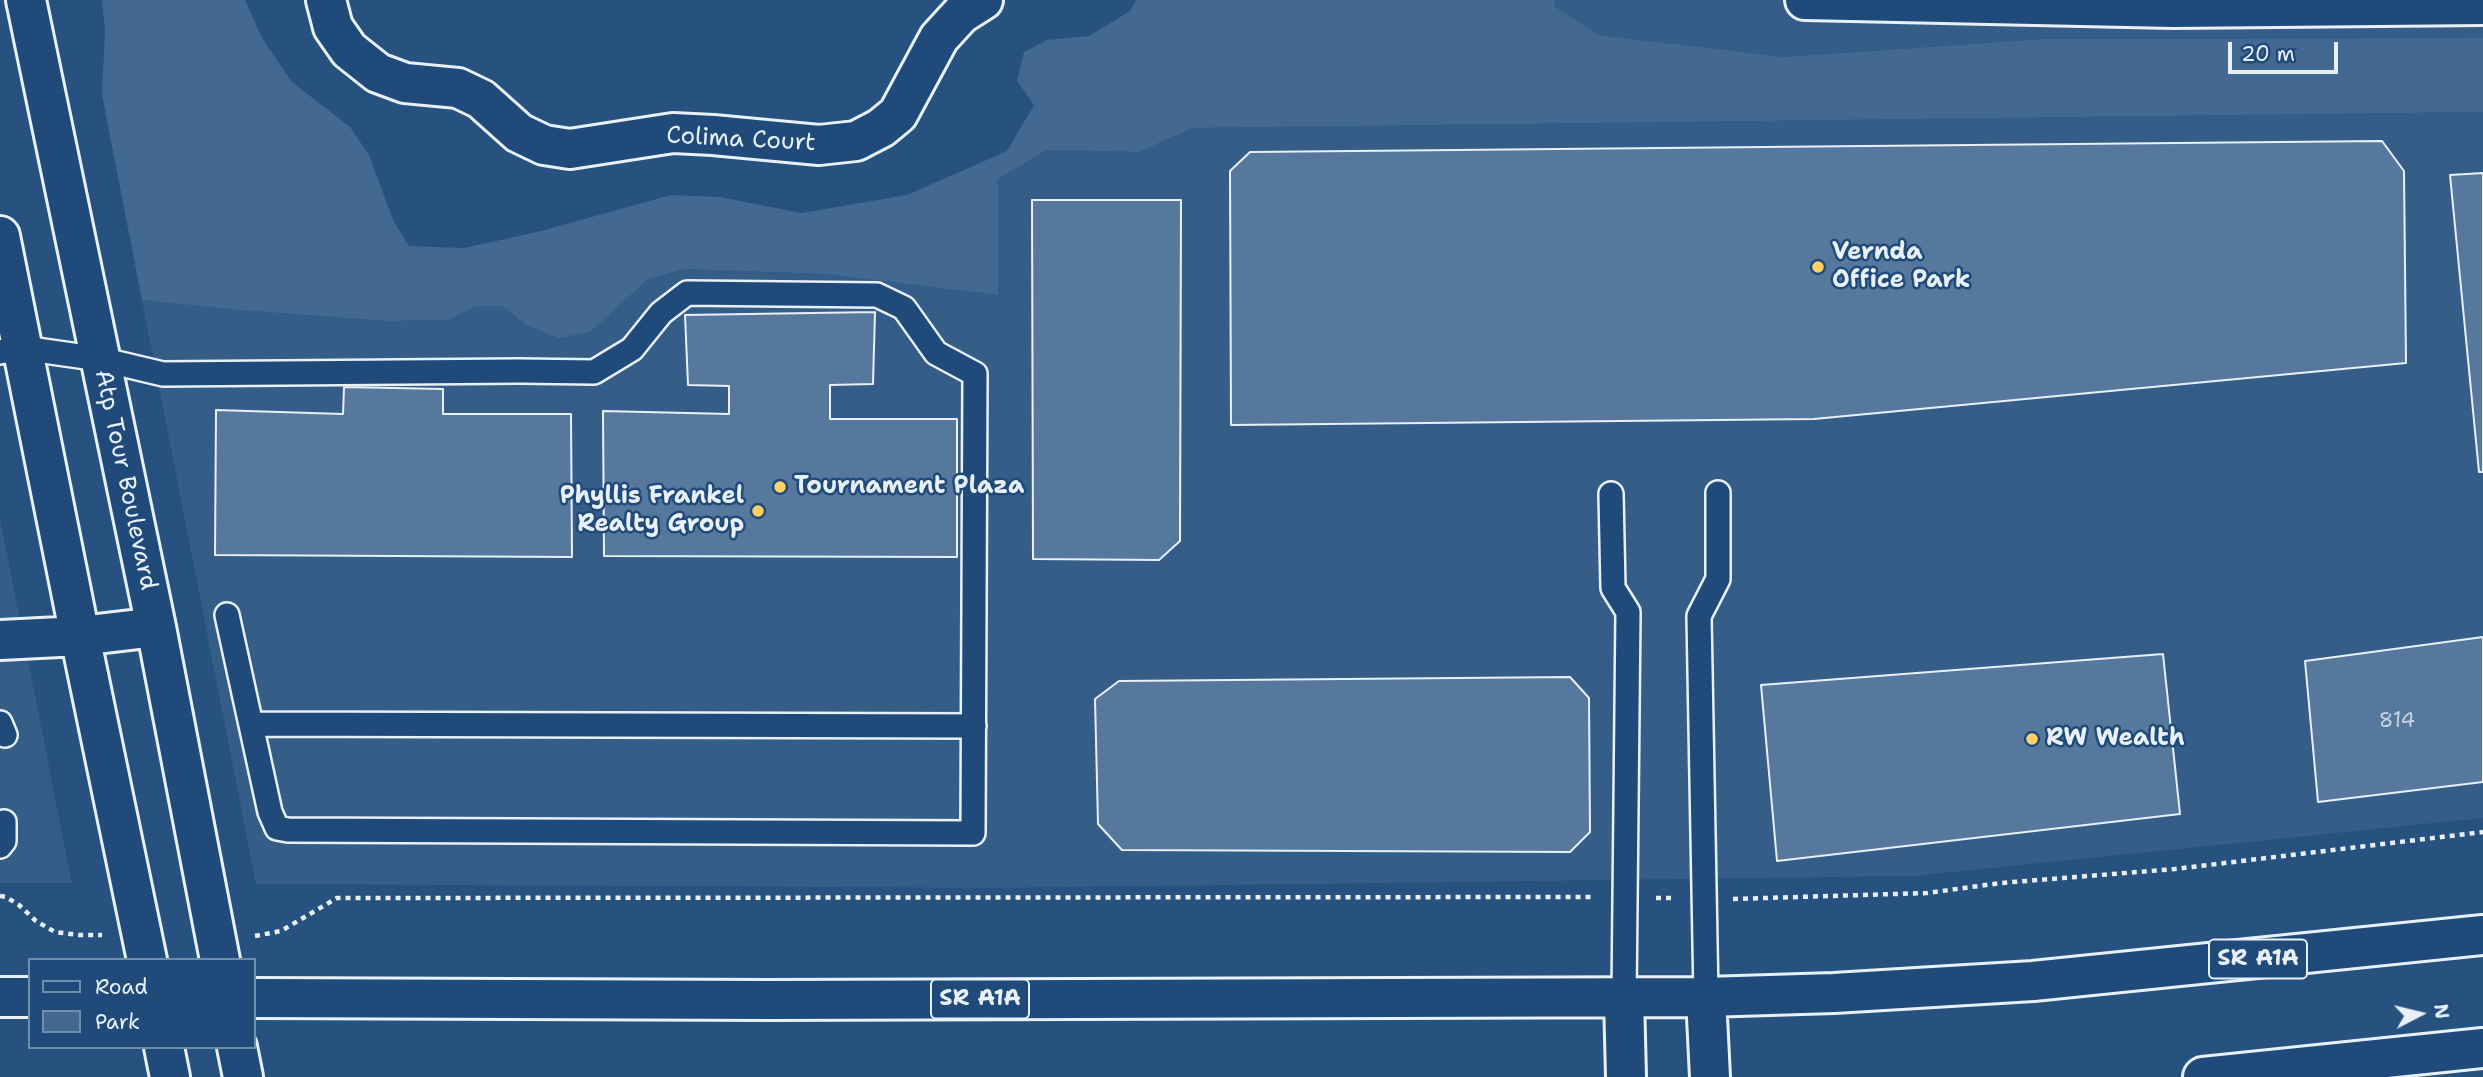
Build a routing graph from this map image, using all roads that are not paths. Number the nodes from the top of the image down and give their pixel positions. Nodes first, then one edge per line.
1 (13, 0) edge
2 (26, 0) edge
3 (326, 0) edge
4 (983, 0) edge
5 (1805, 0) edge
6 (0, 2) edge
7 (2483, 5) edge
8 (0, 236) edge
9 (11, 350) edge
10 (100, 359) junction
11 (1718, 493) dead end
12 (1611, 494) dead end
13 (227, 615) dead end
14 (156, 627) junction
15 (80, 636) junction
16 (0, 640) edge
17 (251, 724) junction
18 (974, 726) junction
19 (4, 822) dead end
20 (0, 846) edge
21 (2483, 935) edge
22 (145, 948) edge
23 (218, 948) edge
24 (0, 997) edge
25 (28, 997) edge
26 (1706, 997) junction
27 (256, 998) edge
28 (1624, 998) junction
29 (2483, 1048) edge
30 (164, 1049) edge
31 (237, 1049) edge
32 (170, 1077) edge
33 (243, 1077) edge
34 (1626, 1077) edge
35 (1710, 1077) edge
36 (2203, 1077) edge

1 - 6 street
2 - 10 street, Atp Tour Boulevard
3 - 4 street, Colima Court
5 - 7 street
8 - 9 street
9 - 10 lane
9 - 15 street
10 - 14 street, Atp Tour Boulevard
10 - 18 lane
11 - 26 lane
12 - 28 lane
13 - 17 lane
14 - 15 street
14 - 23 street, Atp Tour Boulevard
15 - 16 street
15 - 22 street
17 - 18 lane
17 - 18 lane
19 - 20 lane
21 - 26 street, SR A1A
24 - 25 street
26 - 28 street, SR A1A
26 - 35 street
27 - 28 street, SR A1A
28 - 34 street
29 - 36 street
30 - 32 street
31 - 33 street

